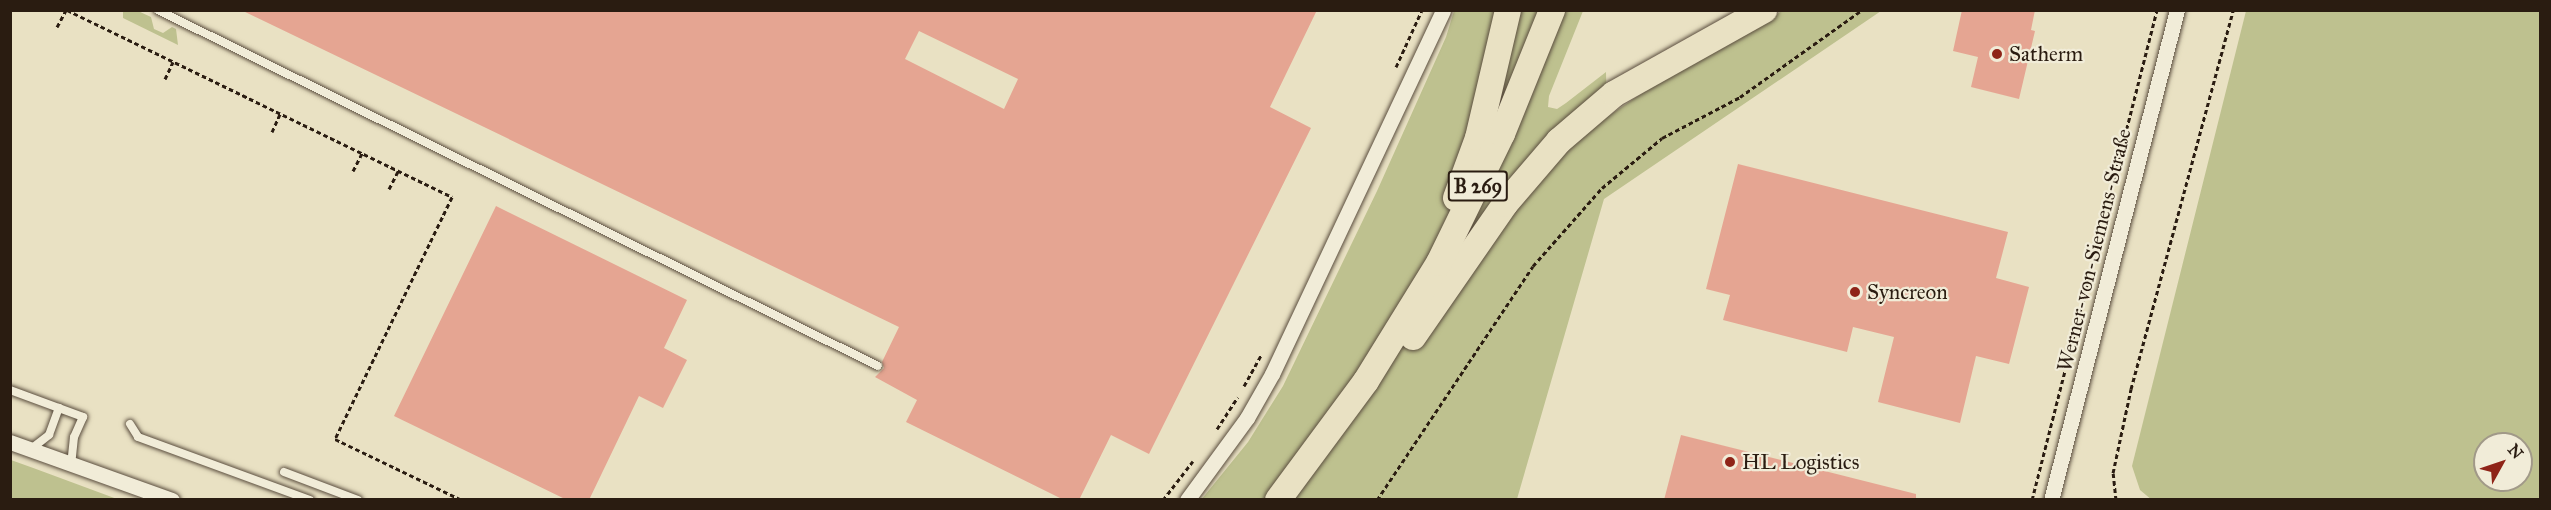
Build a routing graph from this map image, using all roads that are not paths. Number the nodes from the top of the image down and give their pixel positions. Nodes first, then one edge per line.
1 (158, 10) edge
2 (1443, 10) edge
3 (1508, 10) edge
4 (1552, 10) edge
5 (1564, 10) edge
6 (1764, 10) edge
7 (2177, 10) edge
8 (1388, 360) junction
9 (878, 366) dead end
10 (10, 390) edge
11 (59, 408) junction
12 (130, 424) dead end
13 (10, 442) edge
14 (31, 450) junction
15 (71, 464) junction
16 (284, 472) dead end
17 (172, 500) edge
18 (310, 500) edge
19 (358, 500) edge
20 (1187, 500) edge
21 (1278, 500) edge
22 (1297, 500) edge
23 (2051, 500) edge

1 - 9 lane
2 - 20 street
3 - 8 main road
4 - 8 main road, B 269 / B 269
5 - 8 main road
6 - 8 main road
7 - 23 street, Werner-von-Siemens-Straße
8 - 21 main road, B 269 / B 269
8 - 22 main road
10 - 11 lane
11 - 14 lane
11 - 15 lane
12 - 18 lane
13 - 14 street
14 - 15 street
15 - 17 street
16 - 19 lane

